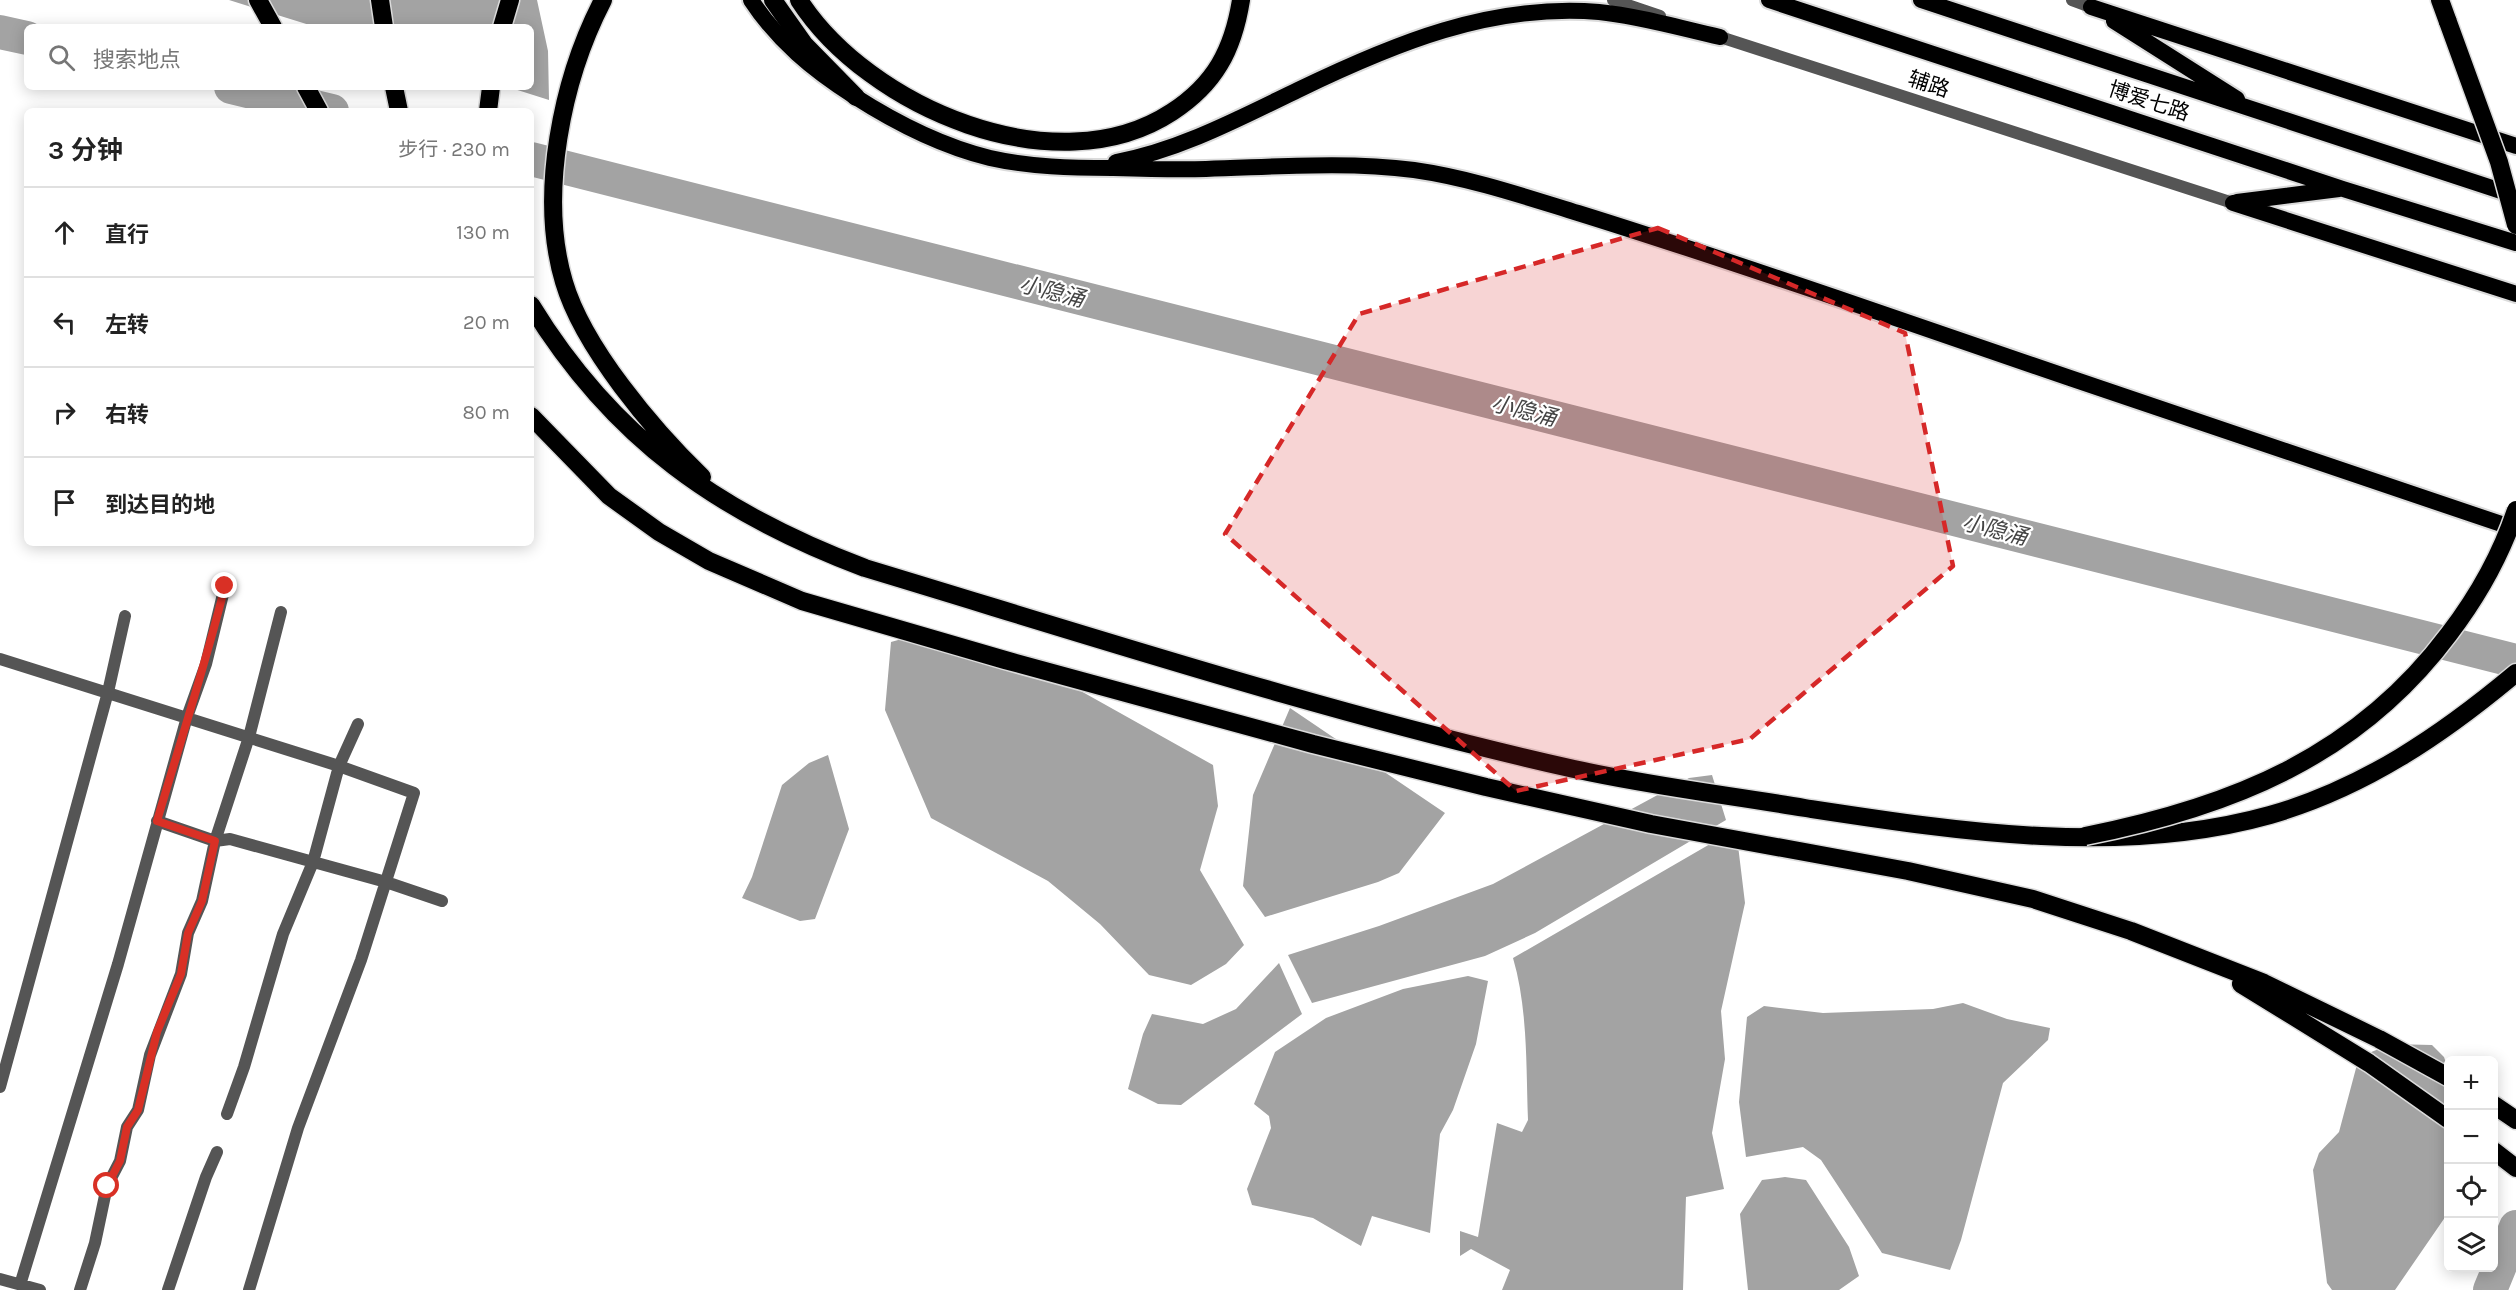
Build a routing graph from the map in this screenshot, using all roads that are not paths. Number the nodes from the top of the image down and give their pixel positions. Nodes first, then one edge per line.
1 (258, 0) edge
2 (380, 0) edge
3 (510, 0) edge
4 (603, 0) edge
5 (751, 0) edge
6 (773, 0) edge
7 (799, 0) edge
8 (1241, 0) edge
9 (1613, 0) edge
10 (1769, 0) edge
11 (1921, 0) edge
12 (2072, 0) edge
13 (2440, 0) edge
14 (2091, 6) junction
15 (271, 24) edge
16 (384, 24) edge
17 (503, 24) edge
18 (1720, 37) junction
19 (308, 90) edge
20 (395, 90) edge
21 (491, 90) edge
22 (856, 97) junction
23 (317, 108) edge
24 (398, 108) edge
25 (488, 108) edge
26 (2258, 112) junction
27 (2516, 146) edge
28 (1086, 168) junction
29 (2343, 189) junction
30 (2516, 196) edge
31 (2233, 203) junction
32 (2516, 225) edge
33 (2516, 243) edge
34 (2516, 294) edge
35 (534, 310) edge
36 (534, 419) edge
37 (732, 505) junction
38 (2516, 510) edge
39 (2516, 529) edge
40 (225, 586) dead end
41 (281, 612) dead end
42 (125, 616) dead end
43 (0, 659) edge
44 (2516, 673) edge
45 (108, 692) junction
46 (187, 717) junction
47 (358, 724) dead end
48 (249, 737) junction
49 (339, 766) junction
50 (157, 821) junction
51 (2085, 836) junction
52 (215, 841) junction
53 (313, 862) junction
54 (386, 882) junction
55 (442, 901) dead end
56 (2195, 958) junction
57 (2444, 1075) edge
58 (0, 1087) edge
59 (2498, 1109) edge
60 (227, 1114) dead end
61 (2444, 1116) edge
62 (2516, 1120) edge
63 (217, 1152) dead end
64 (2498, 1155) edge
65 (2516, 1168) edge
66 (0, 1279) edge
67 (20, 1285) junction
68 (40, 1290) edge
69 (80, 1290) edge
70 (168, 1290) edge
71 (249, 1290) edge

1 - 15 highway
2 - 16 highway
3 - 17 highway
4 - 37 highway
5 - 22 highway
6 - 22 highway
7 - 8 highway
9 - 18 street, 辅路
10 - 29 highway, 博爱七路
11 - 26 highway, 博爱七路
12 - 14 street
13 - 32 highway, bridge
14 - 26 highway
14 - 27 highway
18 - 28 highway
18 - 31 street, 辅路
19 - 23 highway
20 - 24 highway
21 - 25 highway
22 - 28 highway
26 - 30 highway, 博爱七路
28 - 39 highway
29 - 31 highway
29 - 33 highway, 博爱七路
31 - 34 highway
35 - 37 highway
36 - 56 highway
37 - 51 highway
38 - 51 highway, bridge
40 - 46 street
41 - 48 street
42 - 45 street
43 - 45 street
44 - 51 highway, bridge
45 - 46 street
45 - 58 street
46 - 48 street
46 - 50 street
47 - 49 street
48 - 49 street
48 - 52 street
49 - 53 street
49 - 54 street
50 - 52 street
50 - 67 street
52 - 53 street
52 - 69 street
53 - 54 street
53 - 60 street
54 - 55 street
54 - 71 street
56 - 57 highway
56 - 61 highway
59 - 62 highway
63 - 70 street
64 - 65 highway
66 - 67 street
67 - 68 street

